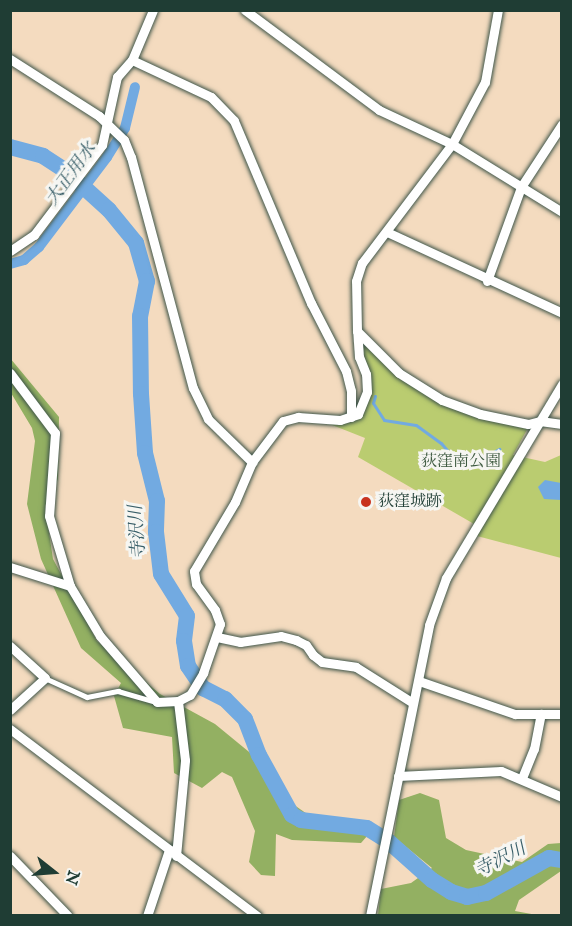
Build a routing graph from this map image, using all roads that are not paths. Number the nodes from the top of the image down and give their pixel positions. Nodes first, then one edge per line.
1 (153, 10) edge
2 (245, 10) edge
3 (498, 10) edge
4 (10, 59) edge
5 (132, 60) junction
6 (561, 124) edge
7 (110, 127) junction
8 (452, 144) junction
9 (521, 187) junction
10 (561, 212) edge
11 (387, 232) junction
12 (10, 251) edge
13 (488, 280) junction
14 (561, 313) edge
15 (357, 331) junction
16 (10, 373) edge
17 (561, 384) edge
18 (351, 417) junction
19 (540, 420) junction
20 (561, 424) edge
21 (252, 462) junction
22 (10, 567) edge
23 (70, 586) junction
24 (217, 637) junction
25 (10, 646) edge
26 (45, 678) junction
27 (419, 681) junction
28 (178, 701) junction
29 (158, 702) junction
30 (413, 703) junction
31 (10, 710) edge
32 (541, 714) junction
33 (561, 714) edge
34 (10, 729) edge
35 (398, 776) junction
36 (522, 778) junction
37 (561, 798) edge
38 (172, 853) junction
39 (10, 856) edge
40 (68, 915) edge
41 (147, 915) edge
42 (257, 915) edge
43 (370, 915) edge

1 - 5 street
2 - 8 street
3 - 8 street
4 - 7 street
5 - 7 street
5 - 18 street
6 - 9 street
7 - 12 street
7 - 21 street
8 - 9 street
8 - 11 street
9 - 10 street
9 - 13 street
11 - 13 street
11 - 15 street
13 - 14 street
15 - 18 street
15 - 19 street
16 - 23 street
17 - 19 street
18 - 21 street
19 - 20 street
19 - 27 street
21 - 24 street
22 - 23 street
23 - 29 street
24 - 28 street
24 - 30 street
25 - 26 street
26 - 29 lane
26 - 31 street
27 - 30 street
27 - 32 street
28 - 29 street
28 - 38 street
30 - 35 street
32 - 33 street
32 - 36 street
34 - 38 street
35 - 36 street
35 - 43 street
36 - 37 street
38 - 41 street
38 - 42 street
39 - 40 street

